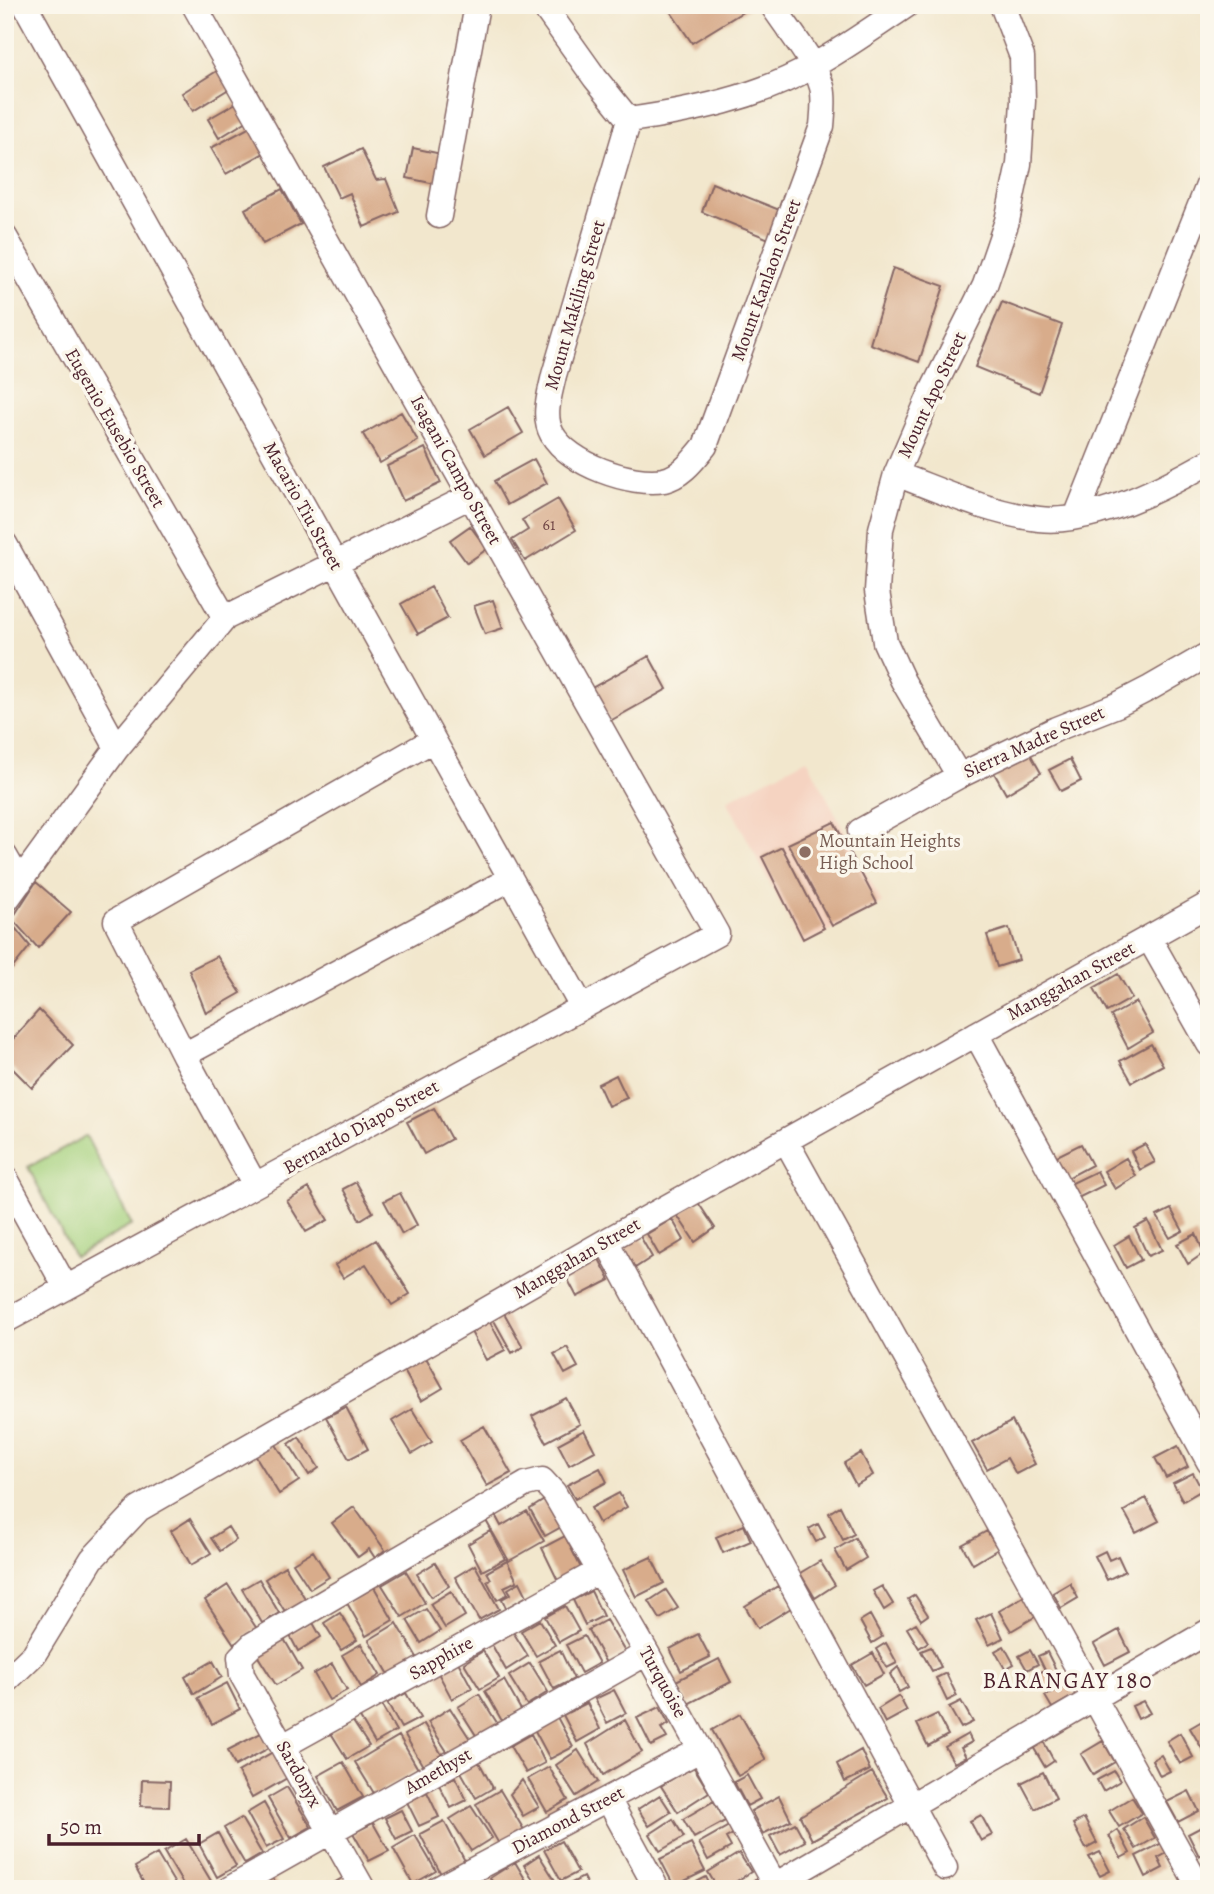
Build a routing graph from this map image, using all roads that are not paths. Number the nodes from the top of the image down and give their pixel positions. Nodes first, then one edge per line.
1 (24, 5) edge
2 (194, 5) edge
3 (477, 5) edge
4 (543, 5) edge
5 (772, 5) edge
6 (907, 5) edge
7 (1002, 5) edge
8 (813, 67) junction
9 (629, 120) junction
10 (1209, 183) edge
11 (439, 216) dead end
12 (5, 237) edge
13 (1209, 463) edge
14 (598, 469) joint
15 (896, 474) junction
16 (471, 496) junction
17 (1076, 517) junction
18 (5, 544) edge
19 (336, 565) junction
20 (225, 618) junction
21 (1209, 653) edge
22 (433, 740) junction
23 (117, 748) junction
24 (958, 776) junction
25 (860, 831) dead end
26 (5, 856) edge
27 (510, 878) junction
28 (20, 882) junction
29 (5, 902) edge
30 (1209, 904) edge
31 (717, 934) joint
32 (1149, 937) junction
33 (582, 1007) junction
34 (976, 1034) junction
35 (1209, 1044) edge
36 (184, 1055) junction
37 (786, 1141) junction
38 (5, 1177) edge
39 (255, 1185) junction
40 (606, 1241) junction
41 (66, 1288) junction
42 (5, 1321) edge
43 (1209, 1462) edge
44 (599, 1571) junction
45 (1209, 1631) edge
46 (647, 1653) junction
47 (240, 1657) joint
48 (5, 1682) edge
49 (1094, 1699) junction
50 (283, 1746) junction
51 (700, 1750) junction
52 (608, 1799) junction
53 (911, 1806) junction
54 (331, 1831) junction
55 (945, 1868) dead end
56 (776, 1887) edge
57 (229, 1889) edge
58 (363, 1889) edge
59 (437, 1889) edge
60 (657, 1889) edge
61 (1200, 1889) edge

1 - 19 street, Macario Tiu Street
2 - 16 street, Isagani Campo Street
3 - 11 street
4 - 9 street
5 - 8 street, Mount Kanlaon Street
6 - 8 street
7 - 15 street, Mount Apo Street
8 - 9 street
8 - 14 street, Mount Kanlaon Street
9 - 14 street, Mount Makiling Street
10 - 17 street
12 - 20 street, Eugenio Eusebio Street
13 - 17 street
15 - 17 street
15 - 24 street, Mount Apo Street
16 - 19 street
16 - 31 street, Isagani Campo Street
18 - 23 street
19 - 20 street
19 - 22 street, Macario Tiu Street
20 - 23 street
21 - 24 street, Sierra Madre Street
22 - 27 street, Macario Tiu Street
22 - 36 street
23 - 28 street
24 - 25 street, Sierra Madre Street
26 - 28 street
27 - 33 street, Macario Tiu Street
27 - 36 street
28 - 29 street
30 - 32 street, Manggahan Street
31 - 33 street, Bernardo Diapo Street
32 - 34 street, Manggahan Street
32 - 35 street
33 - 39 street, Bernardo Diapo Street
34 - 37 street, Manggahan Street
34 - 43 street
36 - 39 street
37 - 40 street, Manggahan Street
37 - 49 street
38 - 41 street
39 - 41 street, Bernardo Diapo Street
40 - 48 street, Manggahan Street
40 - 53 street
41 - 42 street, Bernardo Diapo Street
44 - 46 street, Turquoise
44 - 47 street, Turquoise
44 - 50 street, Sapphire
45 - 49 street
46 - 51 street, Turquoise
46 - 54 street, Amethyst
47 - 50 street, Sardonyx
49 - 53 street
49 - 61 street
50 - 54 street, Sardonyx
51 - 52 street, Diamond Street
51 - 56 street, Turquoise
52 - 59 street, Diamond Street
52 - 60 street
53 - 55 street
53 - 56 street
54 - 57 street, Amethyst
54 - 58 street, Sardonyx

